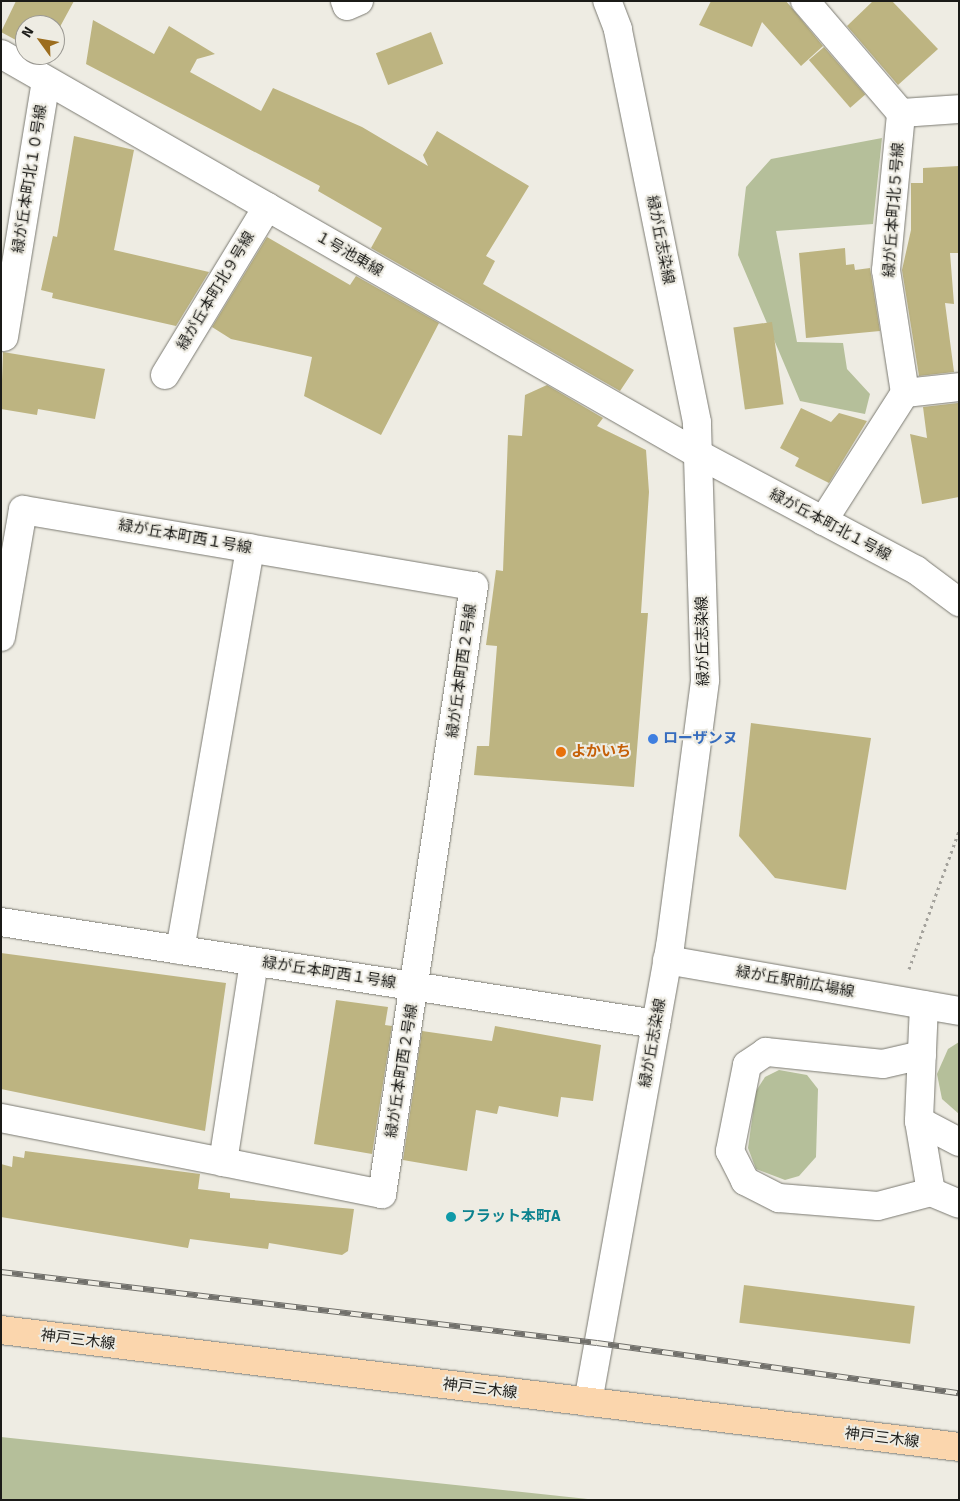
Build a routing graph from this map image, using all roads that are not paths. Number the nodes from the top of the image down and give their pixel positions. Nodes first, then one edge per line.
1 (345, 1) edge
2 (359, 1) edge
3 (607, 1) edge
4 (805, 1) edge
5 (1, 54) edge
6 (46, 80) junction
7 (959, 109) edge
8 (901, 113) junction
9 (267, 207) junction
10 (4, 337) dead end
11 (165, 375) dead end
12 (959, 386) edge
13 (905, 393) junction
14 (698, 454) junction
15 (823, 521) junction
16 (250, 548) junction
17 (474, 586) joint
18 (959, 602) edge
19 (1, 637) edge
20 (1, 922) edge
21 (180, 950) junction
22 (667, 960) junction
23 (254, 962) junction
24 (415, 987) junction
25 (924, 1004) junction
26 (959, 1010) edge
27 (656, 1024) junction
28 (922, 1055) junction
29 (1, 1118) edge
30 (919, 1121) junction
31 (959, 1142) edge
32 (223, 1162) junction
33 (931, 1192) junction
34 (959, 1204) edge
35 (1, 1330) edge
36 (588, 1402) junction
37 (959, 1447) edge

1 - 2 street
3 - 14 street, 緑が丘志染線
4 - 8 street
5 - 6 street, １号池東線
6 - 9 street, １号池東線
6 - 10 street, 緑が丘本町北１０号線
7 - 8 street
8 - 13 street, 緑が丘本町北５号線
9 - 11 street, 緑が丘本町北９号線
9 - 14 street, １号池東線
12 - 13 street
13 - 15 street
14 - 15 street, 緑が丘本町北１号線
14 - 22 street, 緑が丘志染線
15 - 18 street, 緑が丘本町北１号線
16 - 17 street, 緑が丘本町西１号線
16 - 19 street, 緑が丘本町西１号線
16 - 21 street
17 - 24 street, 緑が丘本町西２号線
20 - 21 street, 緑が丘本町西１号線
21 - 23 street, 緑が丘本町西１号線
22 - 25 street, 緑が丘駅前広場線
22 - 27 street, 緑が丘志染線
23 - 24 street, 緑が丘本町西１号線
23 - 32 street
24 - 27 street, 緑が丘本町西１号線
24 - 32 street, 緑が丘本町西２号線
25 - 26 street, 緑が丘駅前広場線
25 - 28 street
27 - 36 street, 緑が丘志染線
28 - 30 street
28 - 33 street
29 - 32 street
30 - 31 street
30 - 33 street
33 - 34 street
35 - 36 main road, 神戸三木線
36 - 37 main road, 神戸三木線

